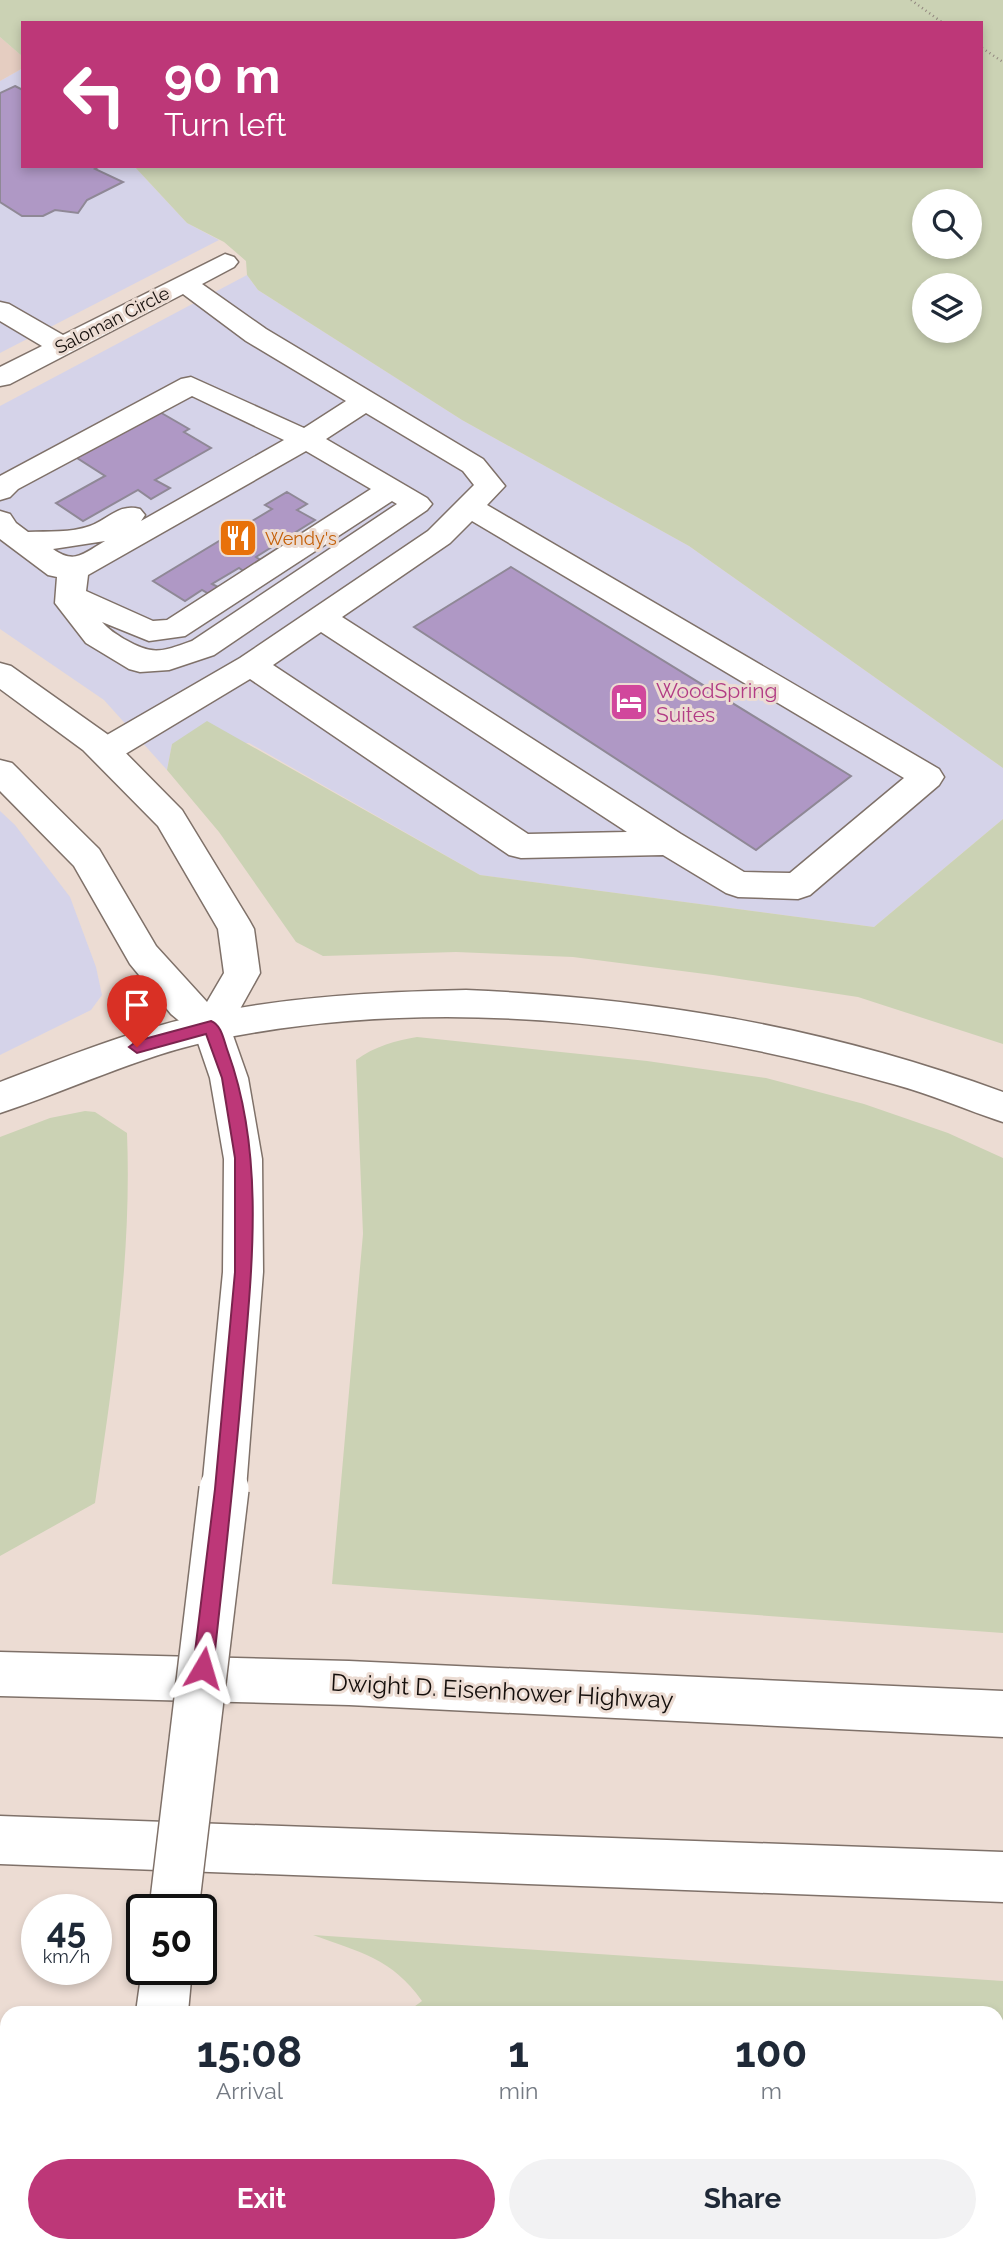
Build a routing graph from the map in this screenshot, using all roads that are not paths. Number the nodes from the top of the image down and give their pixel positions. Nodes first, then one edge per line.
1 (225, 262) dead end
2 (184, 283) junction
3 (0, 310) edge
4 (62, 346) junction
5 (0, 378) edge
6 (365, 401) junction
7 (295, 445) junction
8 (390, 488) junction
9 (0, 491) edge
10 (417, 504) junction
11 (461, 515) junction
12 (0, 520) edge
13 (22, 541) junction
14 (72, 582) junction
15 (321, 618) junction
16 (251, 665) junction
17 (0, 673) edge
18 (104, 751) junction
19 (0, 771) edge
20 (669, 843) junction
21 (211, 1027) junction
22 (0, 1098) edge
23 (1003, 1107) edge
24 (0, 1674) edge
25 (1003, 1714) edge
26 (0, 1840) edge
27 (1003, 1877) edge
28 (176, 1894) edge
29 (165, 1985) edge
30 (163, 2006) edge

1 - 2 main road, Saloman Circle
2 - 4 main road, Saloman Circle
2 - 6 main road
3 - 4 main road
4 - 5 main road, Saloman Circle
6 - 7 main road
6 - 11 main road
7 - 8 main road
7 - 9 main road
7 - 13 main road
7 - 14 main road
8 - 10 main road
8 - 14 main road
10 - 11 main road
10 - 14 main road
11 - 15 main road
11 - 20 main road
12 - 13 main road
13 - 14 main road
15 - 16 main road
15 - 20 main road
16 - 18 main road
16 - 20 main road
17 - 18 main road
18 - 21 main road
19 - 21 main road
21 - 22 main road
21 - 23 main road
21 - 28 main road, bridge
24 - 25 main road, Dwight D. Eisenhower Highway
26 - 27 main road
29 - 30 main road

